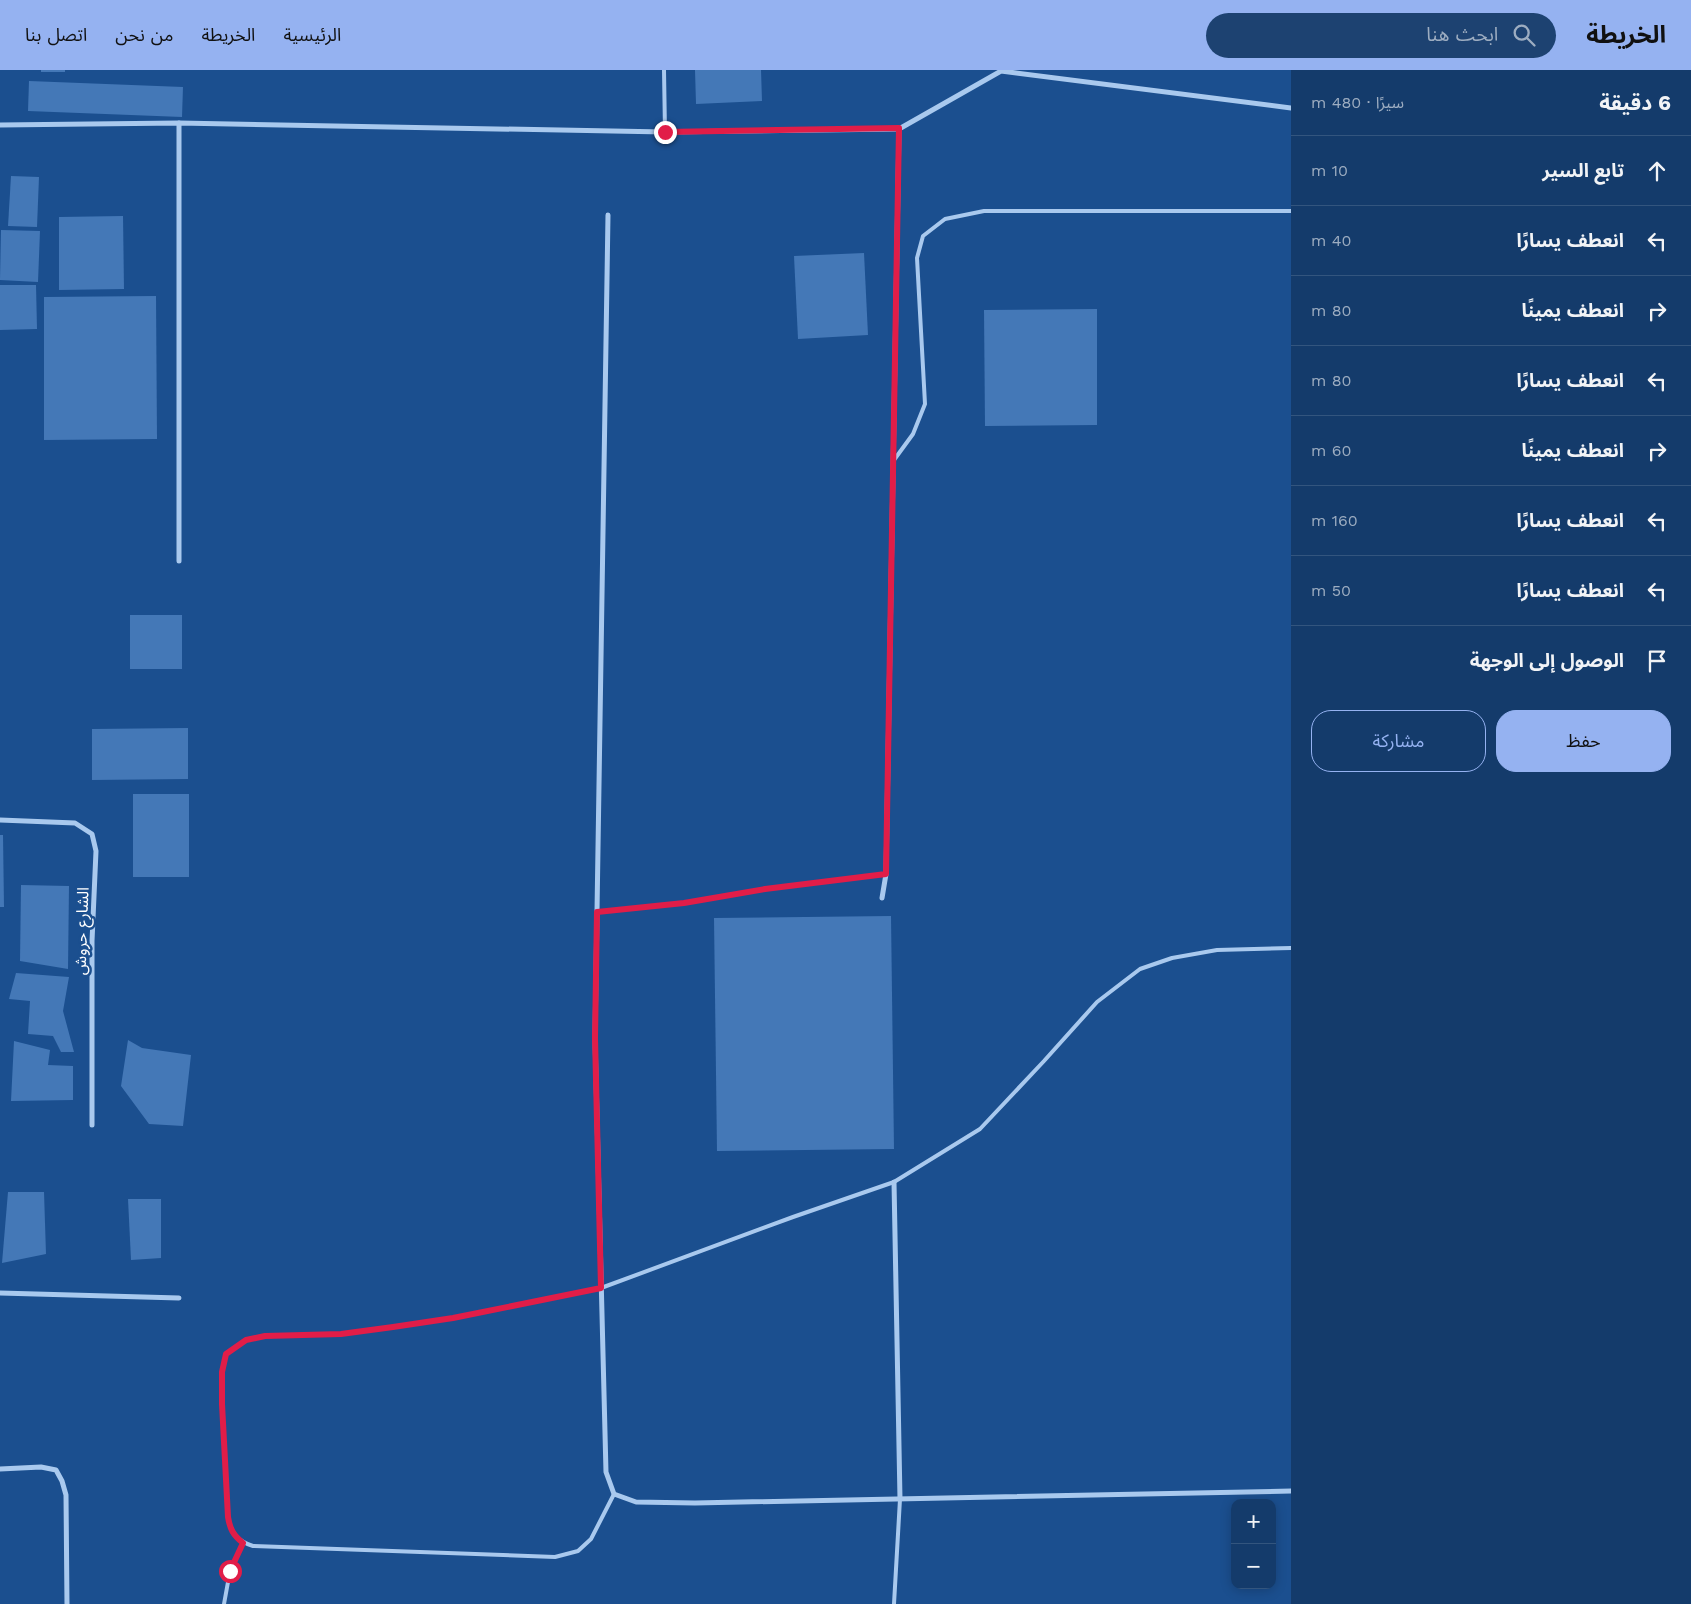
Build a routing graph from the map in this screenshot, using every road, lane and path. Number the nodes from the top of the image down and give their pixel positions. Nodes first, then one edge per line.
1 (664, 70) edge
2 (1001, 71) edge
3 (1291, 108) edge
4 (179, 123) junction
5 (0, 126) edge
6 (899, 128) junction
7 (665, 132) junction
8 (1291, 211) edge
9 (608, 215) dead end
10 (893, 461) junction
11 (179, 561) dead end
12 (0, 820) edge
13 (886, 874) junction
14 (882, 898) dead end
15 (597, 912) junction
16 (1291, 948) edge
17 (92, 1125) dead end
18 (894, 1182) junction
19 (601, 1288) junction
20 (0, 1293) edge
21 (179, 1298) dead end
22 (0, 1469) edge
23 (1291, 1491) edge
24 (614, 1494) junction
25 (900, 1499) junction
26 (243, 1543) junction
27 (67, 1604) edge
28 (224, 1604) edge
29 (894, 1604) edge

1 - 7 lane
2 - 3 street
2 - 6 street
4 - 5 street
4 - 7 street
4 - 11 street
6 - 7 street
6 - 10 street
8 - 10 lane
9 - 15 street
10 - 13 street
12 - 17 street, الشارع حروش
13 - 14 street
13 - 15 lane
15 - 19 street
16 - 18 lane
18 - 19 lane
18 - 25 street
19 - 24 street
19 - 26 lane
20 - 21 street
22 - 27 street
23 - 25 street
24 - 25 street
24 - 26 lane
25 - 29 lane
26 - 28 lane

